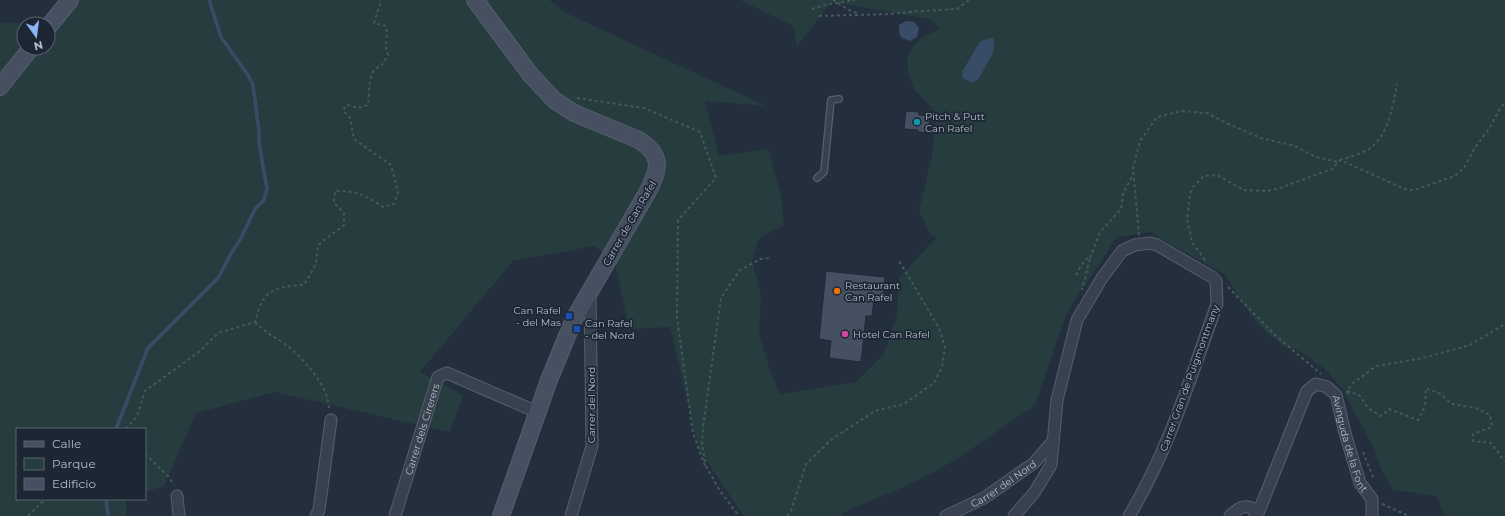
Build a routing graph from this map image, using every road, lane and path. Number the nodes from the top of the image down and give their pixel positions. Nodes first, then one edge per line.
1 (70, 0) edge
2 (381, 0) edge
3 (475, 0) edge
4 (833, 0) edge
5 (855, 0) edge
6 (969, 0) edge
7 (838, 3) junction
8 (812, 9) dead end
9 (861, 15) junction
10 (819, 16) dead end
11 (56, 17) edge
12 (25, 56) edge
13 (1397, 84) dead end
14 (0, 87) edge
15 (839, 99) dead end
16 (554, 100) junction
17 (1505, 102) edge
18 (1339, 162) junction
19 (1133, 174) junction
20 (817, 178) dead end
21 (1140, 244) junction
22 (770, 258) dead end
23 (898, 258) dead end
24 (1090, 258) junction
25 (1205, 261) dead end
26 (1076, 275) dead end
27 (1216, 281) junction
28 (590, 291) junction
29 (1082, 293) dead end
30 (255, 322) junction
31 (1505, 324) edge
32 (1327, 387) junction
33 (1347, 390) junction
34 (1349, 398) dead end
35 (537, 412) junction
36 (331, 420) joint
37 (127, 428) edge
38 (1053, 441) junction
39 (1363, 452) dead end
40 (146, 455) edge
41 (1505, 462) edge
42 (705, 466) junction
43 (1265, 494) junction
44 (177, 496) joint
45 (1370, 496) junction
46 (45, 500) edge
47 (1236, 512) edge
48 (28, 516) edge
49 (179, 516) edge
50 (316, 516) edge
51 (394, 516) edge
52 (501, 516) edge
53 (571, 516) edge
54 (739, 516) edge
55 (787, 516) edge
56 (946, 516) edge
57 (1014, 516) edge
58 (1129, 516) edge
59 (1257, 516) edge
60 (1372, 516) edge
61 (1409, 516) edge

1 - 11 street
2 - 30 path
3 - 16 street, Carrer de Can Rafel
4 - 7 path
5 - 7 path
6 - 9 path
7 - 8 path
7 - 9 path
9 - 10 path
12 - 14 street
13 - 18 path
15 - 20 lane
16 - 28 street, Carrer de Can Rafel
16 - 42 path
17 - 18 path
18 - 19 path
18 - 25 path
19 - 21 path
19 - 24 path
21 - 27 street
21 - 38 street
22 - 42 path
23 - 55 path
24 - 26 path
24 - 29 path
27 - 32 path
27 - 58 street, Carrer Gran de Puigmontmany
28 - 35 street, Carrer de Can Rafel
28 - 53 street, Carrer del Nord
30 - 36 path
30 - 37 path
31 - 33 path
32 - 43 street, Avinguda de la Font
32 - 45 street, Avinguda de la Font
33 - 34 path
33 - 41 path
35 - 51 street, Carrer dels Cirerers
35 - 52 street, Carrer de Can Rafel
36 - 50 street
38 - 56 street, Carrer del Nord
38 - 57 street
39 - 45 path
40 - 44 path
42 - 54 path
43 - 47 street
43 - 59 street, Avinguda de la Font
44 - 49 street
45 - 60 street, Avinguda de la Font
45 - 61 path
46 - 48 path
47 - 59 street

